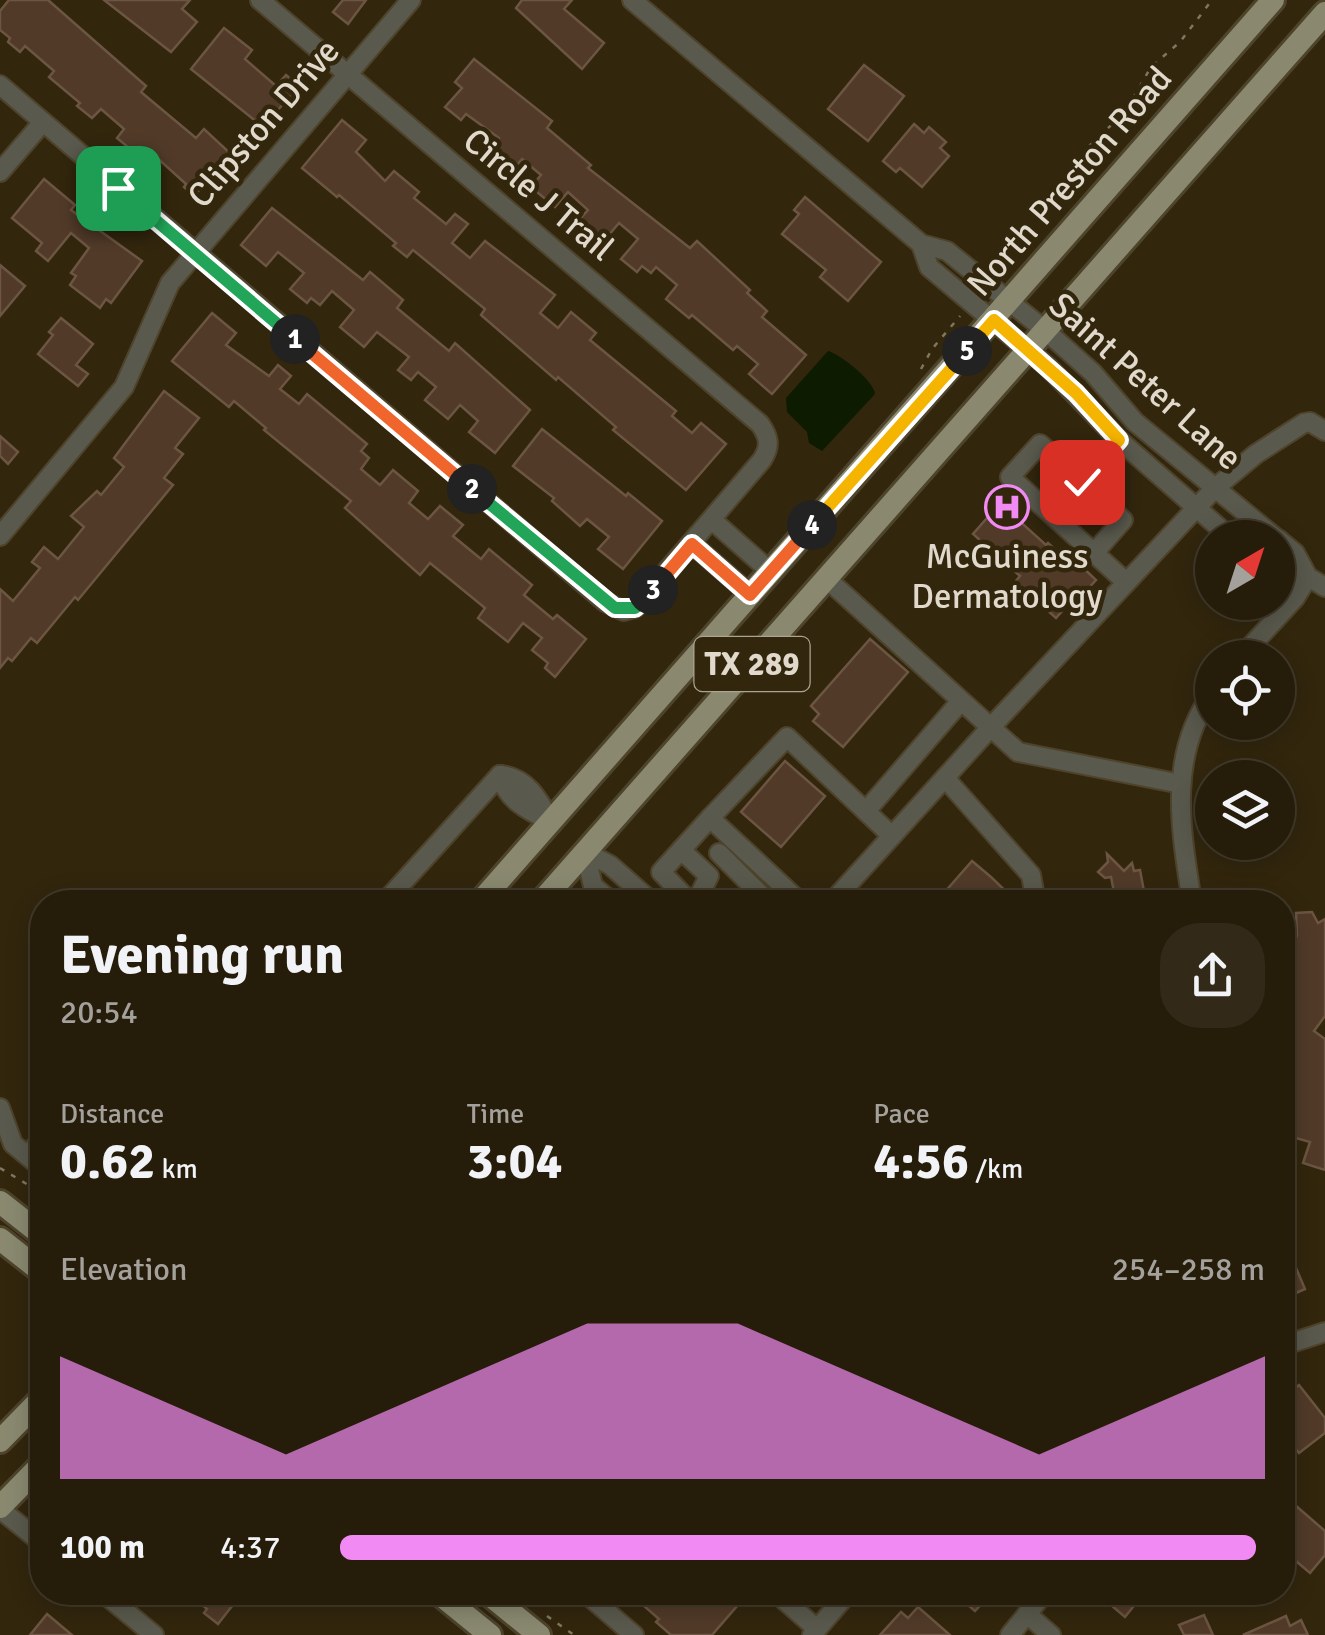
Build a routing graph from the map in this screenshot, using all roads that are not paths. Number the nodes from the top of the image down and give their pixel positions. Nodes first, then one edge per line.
1 (260, 0) edge
2 (411, 0) edge
3 (632, 0) edge
4 (1274, 0) edge
5 (1320, 28) edge
6 (348, 75) junction
7 (0, 86) edge
8 (43, 122) junction
9 (0, 172) edge
10 (922, 244) junction
11 (194, 253) junction
12 (1010, 302) junction
13 (994, 320) junction
14 (1046, 332) junction
15 (1028, 350) junction
16 (1325, 431) edge
17 (1119, 440) junction
18 (1082, 482) junction
19 (1215, 488) junction
20 (1195, 507) junction
21 (712, 520) junction
22 (1210, 520) edge
23 (1255, 520) edge
24 (0, 536) edge
25 (692, 544) junction
26 (1094, 553) junction
27 (1295, 553) edge
28 (771, 572) junction
29 (1295, 575) edge
30 (1308, 577) junction
31 (827, 579) junction
32 (1126, 582) junction
33 (1325, 588) edge
34 (750, 595) junction
35 (1256, 640) edge
36 (961, 700) junction
37 (1195, 726) edge
38 (990, 727) junction
39 (945, 778) junction
40 (1181, 784) junction
41 (866, 810) junction
42 (551, 822) junction
43 (892, 836) junction
44 (709, 837) junction
45 (681, 850) junction
46 (585, 852) junction
47 (396, 890) edge
48 (491, 890) edge
49 (552, 890) edge
50 (598, 890) edge
51 (639, 890) edge
52 (680, 890) edge
53 (700, 890) edge
54 (757, 890) edge
55 (780, 890) edge
56 (843, 890) edge
57 (1034, 890) edge
58 (1190, 890) edge
59 (0, 1108) edge
60 (30, 1158) edge
61 (0, 1202) edge
62 (30, 1225) edge
63 (0, 1238) edge
64 (30, 1262) edge
65 (1325, 1332) edge
66 (1295, 1342) edge
67 (30, 1410) edge
68 (0, 1441) edge
69 (30, 1477) edge
70 (0, 1508) edge
71 (30, 1534) edge
72 (118, 1605) edge
73 (454, 1605) edge
74 (494, 1605) edge
75 (510, 1605) edge
76 (599, 1605) edge
77 (788, 1605) edge
78 (834, 1605) edge
79 (1034, 1605) edge
80 (1026, 1614) junction
81 (483, 1629) edge
82 (814, 1632) edge
83 (154, 1635) edge
84 (539, 1635) edge
85 (634, 1635) edge
86 (1010, 1635) edge
87 (1050, 1635) edge

1 - 6 street, Circle J Trail
2 - 6 street, Clipston Drive
3 - 10 street, Saint Peter Lane
4 - 12 main road, North Preston Road / TX 289
5 - 14 main road, TX 289
6 - 11 street, Clipston Drive
6 - 21 street, Circle J Trail
7 - 8 street
8 - 9 street
8 - 11 street
10 - 12 street, Saint Peter Lane
10 - 13 street, Saint Peter Lane
11 - 24 street, Clipston Drive
11 - 25 street
12 - 13 main road, North Preston Road / TX 289
12 - 14 street, Saint Peter Lane
13 - 15 street, Saint Peter Lane
13 - 28 main road, North Preston Road / TX 289
14 - 15 main road, TX 289
14 - 19 street, Saint Peter Lane
15 - 17 street, Saint Peter Lane
15 - 31 main road, TX 289
16 - 19 street
17 - 18 street
17 - 20 street, Saint Peter Lane
18 - 26 street
18 - 26 street
19 - 20 street
19 - 23 street, Saint Peter Lane
20 - 22 street, Saint Peter Lane
20 - 32 street
21 - 25 street
21 - 28 street
25 - 34 street
26 - 32 street
27 - 30 street, Saint Peter Lane
28 - 34 main road, North Preston Road / TX 289
29 - 30 street, Saint Peter Lane
30 - 33 street, Saint Peter Lane
30 - 35 street
31 - 36 street
31 - 46 main road, TX 289
32 - 38 street
34 - 42 main road, North Preston Road / TX 289
36 - 38 street
36 - 41 street
37 - 40 street
38 - 39 street
38 - 40 street
39 - 43 street
39 - 57 street
40 - 58 street
41 - 43 street
41 - 44 street
42 - 46 main road
42 - 47 street
42 - 48 main road, North Preston Road / TX 289
43 - 56 street
44 - 45 street
44 - 54 street
44 - 55 street
45 - 52 street
45 - 53 street
46 - 49 main road, TX 289
46 - 50 street
46 - 51 street
59 - 60 street
61 - 62 main road
63 - 64 main road
65 - 66 street
67 - 68 main road
69 - 70 main road
70 - 71 street
72 - 83 street
73 - 81 main road
74 - 81 main road
75 - 84 main road
76 - 85 street
77 - 82 street
78 - 82 street
79 - 80 street
80 - 86 street
80 - 87 street

